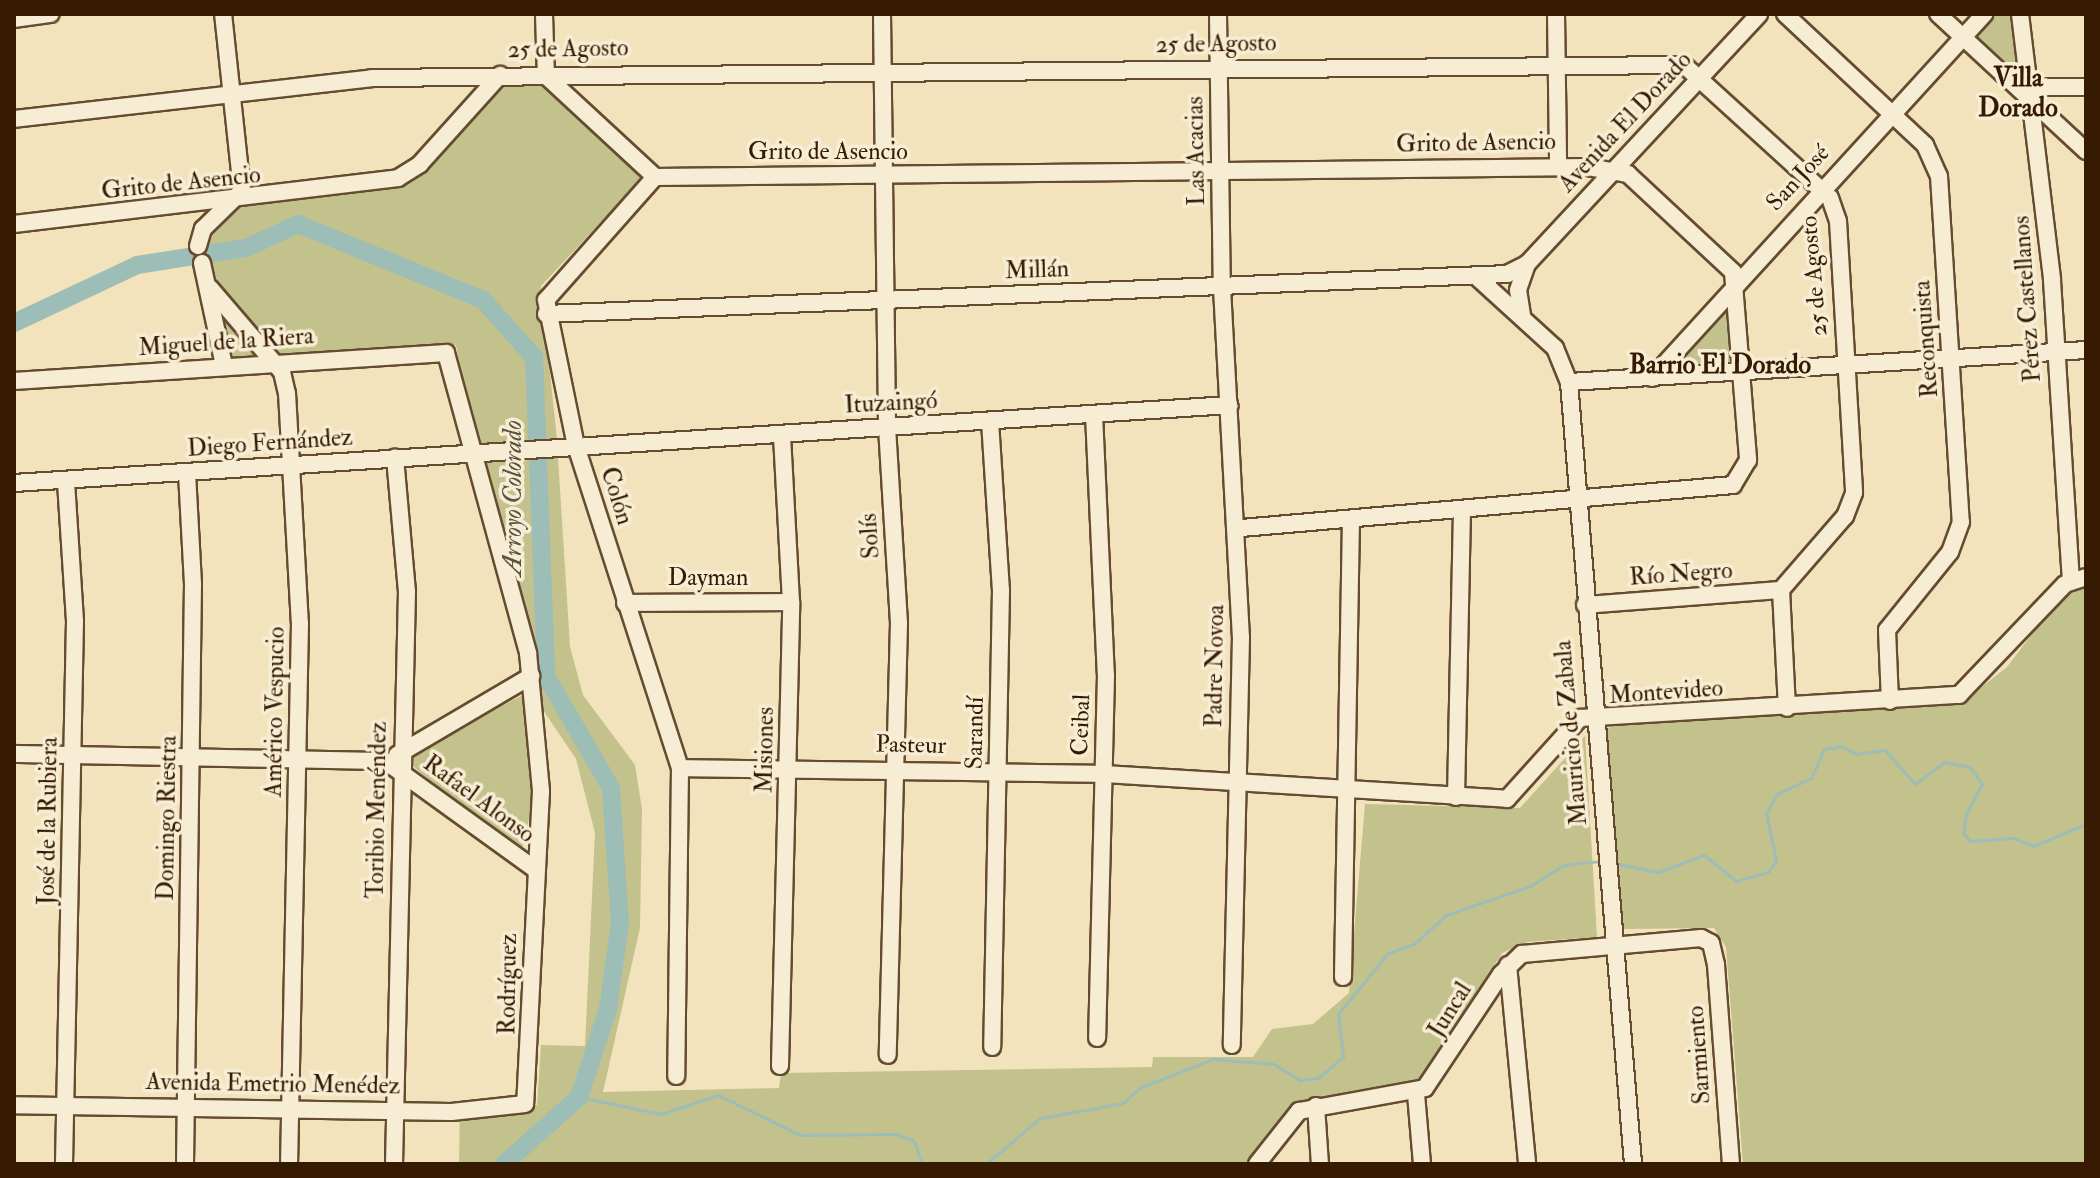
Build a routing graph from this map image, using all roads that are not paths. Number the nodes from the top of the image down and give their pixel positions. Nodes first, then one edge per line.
1 (51, 14) edge
2 (223, 14) edge
3 (544, 14) edge
4 (882, 14) edge
5 (1218, 14) edge
6 (1556, 14) edge
7 (1759, 14) edge
8 (1785, 14) edge
9 (1938, 14) edge
10 (1984, 14) edge
11 (2020, 14) edge
12 (14, 19) edge
13 (1962, 37) junction
14 (1556, 63) junction
15 (1219, 68) junction
16 (883, 70) junction
17 (500, 75) junction
18 (546, 76) junction
19 (1699, 77) junction
20 (2086, 87) edge
21 (234, 96) junction
22 (2034, 96) junction
23 (1892, 112) junction
24 (14, 119) edge
25 (2086, 151) edge
26 (1558, 165) junction
27 (1613, 169) junction
28 (1220, 171) junction
29 (885, 175) junction
30 (655, 177) junction
31 (1820, 189) junction
32 (238, 201) junction
33 (14, 224) edge
34 (198, 246) dead end
35 (202, 263) dead end
36 (1527, 264) junction
37 (1507, 274) junction
38 (1477, 278) junction
39 (1736, 280) junction
40 (210, 288) junction
41 (1222, 288) junction
42 (1507, 292) junction
43 (885, 299) junction
44 (546, 314) junction
45 (2086, 350) edge
46 (2055, 351) junction
47 (441, 353) joint
48 (1951, 358) junction
49 (273, 362) junction
50 (224, 366) junction
51 (1845, 366) junction
52 (1742, 373) junction
53 (1652, 378) junction
54 (14, 381) edge
55 (1569, 382) junction
56 (1229, 405) junction
57 (1094, 414) junction
58 (990, 421) junction
59 (887, 427) junction
60 (782, 434) junction
61 (576, 446) junction
62 (529, 450) joint
63 (468, 452) junction
64 (395, 458) junction
65 (292, 465) junction
66 (187, 473) junction
67 (66, 480) junction
68 (14, 483) edge
69 (1578, 501) junction
70 (1462, 511) junction
71 (1351, 519) junction
72 (1238, 528) junction
73 (2078, 579) edge
74 (1781, 590) junction
75 (791, 602) junction
76 (625, 603) junction
77 (1585, 605) junction
78 (531, 676) junction
79 (1890, 701) junction
80 (1787, 708) junction
81 (1593, 720) junction
82 (403, 752) junction
83 (14, 754) edge
84 (74, 755) junction
85 (192, 757) junction
86 (299, 758) junction
87 (385, 761) junction
88 (680, 768) junction
89 (789, 768) junction
90 (893, 769) junction
91 (998, 772) junction
92 (402, 773) junction
93 (1104, 774) junction
94 (1236, 780) junction
95 (1348, 793) junction
96 (1456, 797) junction
97 (535, 869) junction
98 (1613, 945) junction
99 (1508, 965) junction
100 (1343, 977) dead end
101 (1097, 1038) dead end
102 (1232, 1045) dead end
103 (992, 1047) dead end
104 (888, 1055) dead end
105 (780, 1066) dead end
106 (676, 1076) dead end
107 (1416, 1094) junction
108 (528, 1100) joint
109 (14, 1105) edge
110 (66, 1105) junction
111 (186, 1106) junction
112 (1316, 1106) junction
113 (290, 1109) junction
114 (395, 1111) junction
115 (64, 1164) edge
116 (185, 1164) edge
117 (289, 1164) edge
118 (394, 1164) edge
119 (1257, 1164) edge
120 (1320, 1164) edge
121 (1422, 1164) edge
122 (1527, 1164) edge
123 (1633, 1164) edge
124 (1725, 1164) edge
125 (1731, 1164) edge

1 - 12 street
2 - 21 street
3 - 18 street
4 - 16 street, Solís
5 - 15 street, Las Acacias
6 - 14 street
7 - 19 street, Avenida El Dorado
8 - 23 street, Reconquista
9 - 13 street
10 - 13 street, San José
11 - 22 street, Pérez Castellanos
13 - 22 street
13 - 23 street, San José
14 - 15 street, 25 de Agosto
14 - 19 street, 25 de Agosto
14 - 26 street
15 - 16 street, 25 de Agosto
15 - 28 street, Las Acacias
16 - 18 street, 25 de Agosto
16 - 29 street, Solís
17 - 18 street, 25 de Agosto
17 - 21 street, 25 de Agosto
17 - 32 street, Grito de Asencio
18 - 30 street
19 - 27 street, Avenida El Dorado
19 - 31 street, 25 de Agosto
20 - 22 street
21 - 24 street, 25 de Agosto
21 - 32 street
22 - 25 street
22 - 46 street, Pérez Castellanos
23 - 31 street, San José
23 - 48 street, Reconquista
26 - 27 street, Grito de Asencio
26 - 28 street, Grito de Asencio
27 - 36 street, Avenida El Dorado
27 - 39 street
28 - 29 street, Grito de Asencio
28 - 41 street, Las Acacias
29 - 30 street, Grito de Asencio
29 - 43 street, Solís
30 - 44 street
31 - 39 street, San José
31 - 51 street, 25 de Agosto
32 - 33 street, Grito de Asencio
32 - 34 street
35 - 40 street, Américo Vespucio
36 - 37 street, Millán
36 - 42 street
37 - 38 street, Millán
37 - 42 street
38 - 41 street, Millán
38 - 42 street, Mauricio de Zabala
39 - 52 street
39 - 53 street, San José
40 - 49 street, Américo Vespucio
40 - 50 street, Américo Vespucio
41 - 43 street, Millán
41 - 56 street, Padre Novoa
42 - 55 street, Mauricio de Zabala
43 - 44 street, Millán
43 - 59 street, Solís
44 - 61 street, Colón
45 - 46 street
46 - 48 street
46 - 73 street, Pérez Castellanos
47 - 49 street, Miguel de la Riera
47 - 63 street, Rodríguez
48 - 51 street
48 - 79 street, Reconquista
49 - 50 street, Miguel de la Riera
49 - 65 street, Américo Vespucio
50 - 54 street, Miguel de la Riera
51 - 52 street
51 - 74 street, 25 de Agosto
52 - 53 street
52 - 69 street
53 - 55 street
55 - 69 street, Mauricio de Zabala
56 - 57 street, Ituzaingó
56 - 72 street, Padre Novoa
57 - 58 street, Ituzaingó
57 - 93 street, Ceibal
58 - 59 street, Ituzaingó
58 - 91 street, Sarandí
59 - 60 street, Ituzaingó
59 - 90 street, Solís
60 - 61 street, Ituzaingó
60 - 75 street, Misiones
61 - 62 street, Ituzaingó
61 - 76 street, Colón
62 - 63 street, Diego Fernández
63 - 64 street, Diego Fernández
63 - 78 street, Rodríguez
64 - 65 street, Diego Fernández
64 - 82 street, Toribio Menéndez
65 - 66 street, Diego Fernández
65 - 86 street, Américo Vespucio
66 - 67 street, Diego Fernández
66 - 85 street, Domingo Riestra
67 - 68 street, Diego Fernández
67 - 84 street, José de la Rubiera
69 - 70 street
69 - 77 street, Mauricio de Zabala
70 - 71 street
70 - 96 street
71 - 72 street
71 - 95 street
72 - 94 street, Padre Novoa
73 - 79 street, Montevideo
74 - 77 street, Río Negro
74 - 80 street
75 - 76 street, Dayman
75 - 89 street, Misiones
76 - 88 street, Colón
77 - 81 street, Mauricio de Zabala
78 - 82 street
78 - 97 street, Rodríguez
79 - 80 street, Montevideo
80 - 81 street, Montevideo
81 - 96 street, Montevideo
81 - 98 street, Mauricio de Zabala
82 - 87 street
82 - 92 street, Toribio Menéndez
83 - 84 street, Rafael Alonso
84 - 85 street, Rafael Alonso
84 - 110 street, José de la Rubiera
85 - 86 street, Rafael Alonso
85 - 111 street, Domingo Riestra
86 - 87 street, Rafael Alonso
86 - 113 street, Américo Vespucio
87 - 92 street, Rafael Alonso
88 - 89 street, Pasteur
88 - 106 street, Colón
89 - 90 street, Pasteur
89 - 105 street, Misiones
90 - 91 street, Pasteur
90 - 104 street, Solís
91 - 93 street, Pasteur
91 - 103 street, Sarandí
92 - 97 street, Rafael Alonso
92 - 114 street, Toribio Menéndez
93 - 94 street, Pasteur
93 - 101 street, Ceibal
94 - 95 street, Montevideo
94 - 102 street, Padre Novoa
95 - 96 street, Montevideo
95 - 100 street
97 - 108 street, Rodríguez
98 - 99 street
98 - 123 street, Mauricio de Zabala
98 - 125 street, Sarmiento
99 - 107 street, Juncal
99 - 122 street
107 - 112 street
107 - 121 street
108 - 114 street, Avenida Emetrio Menédez
109 - 110 street, Avenida Emetrio Menédez
110 - 111 street, Avenida Emetrio Menédez
110 - 115 street, José de la Rubiera
111 - 113 street, Avenida Emetrio Menédez
111 - 116 street, Domingo Riestra
112 - 119 street
112 - 120 street
113 - 114 street, Avenida Emetrio Menédez
113 - 117 street, Américo Vespucio
114 - 118 street, Toribio Menéndez
124 - 125 street

